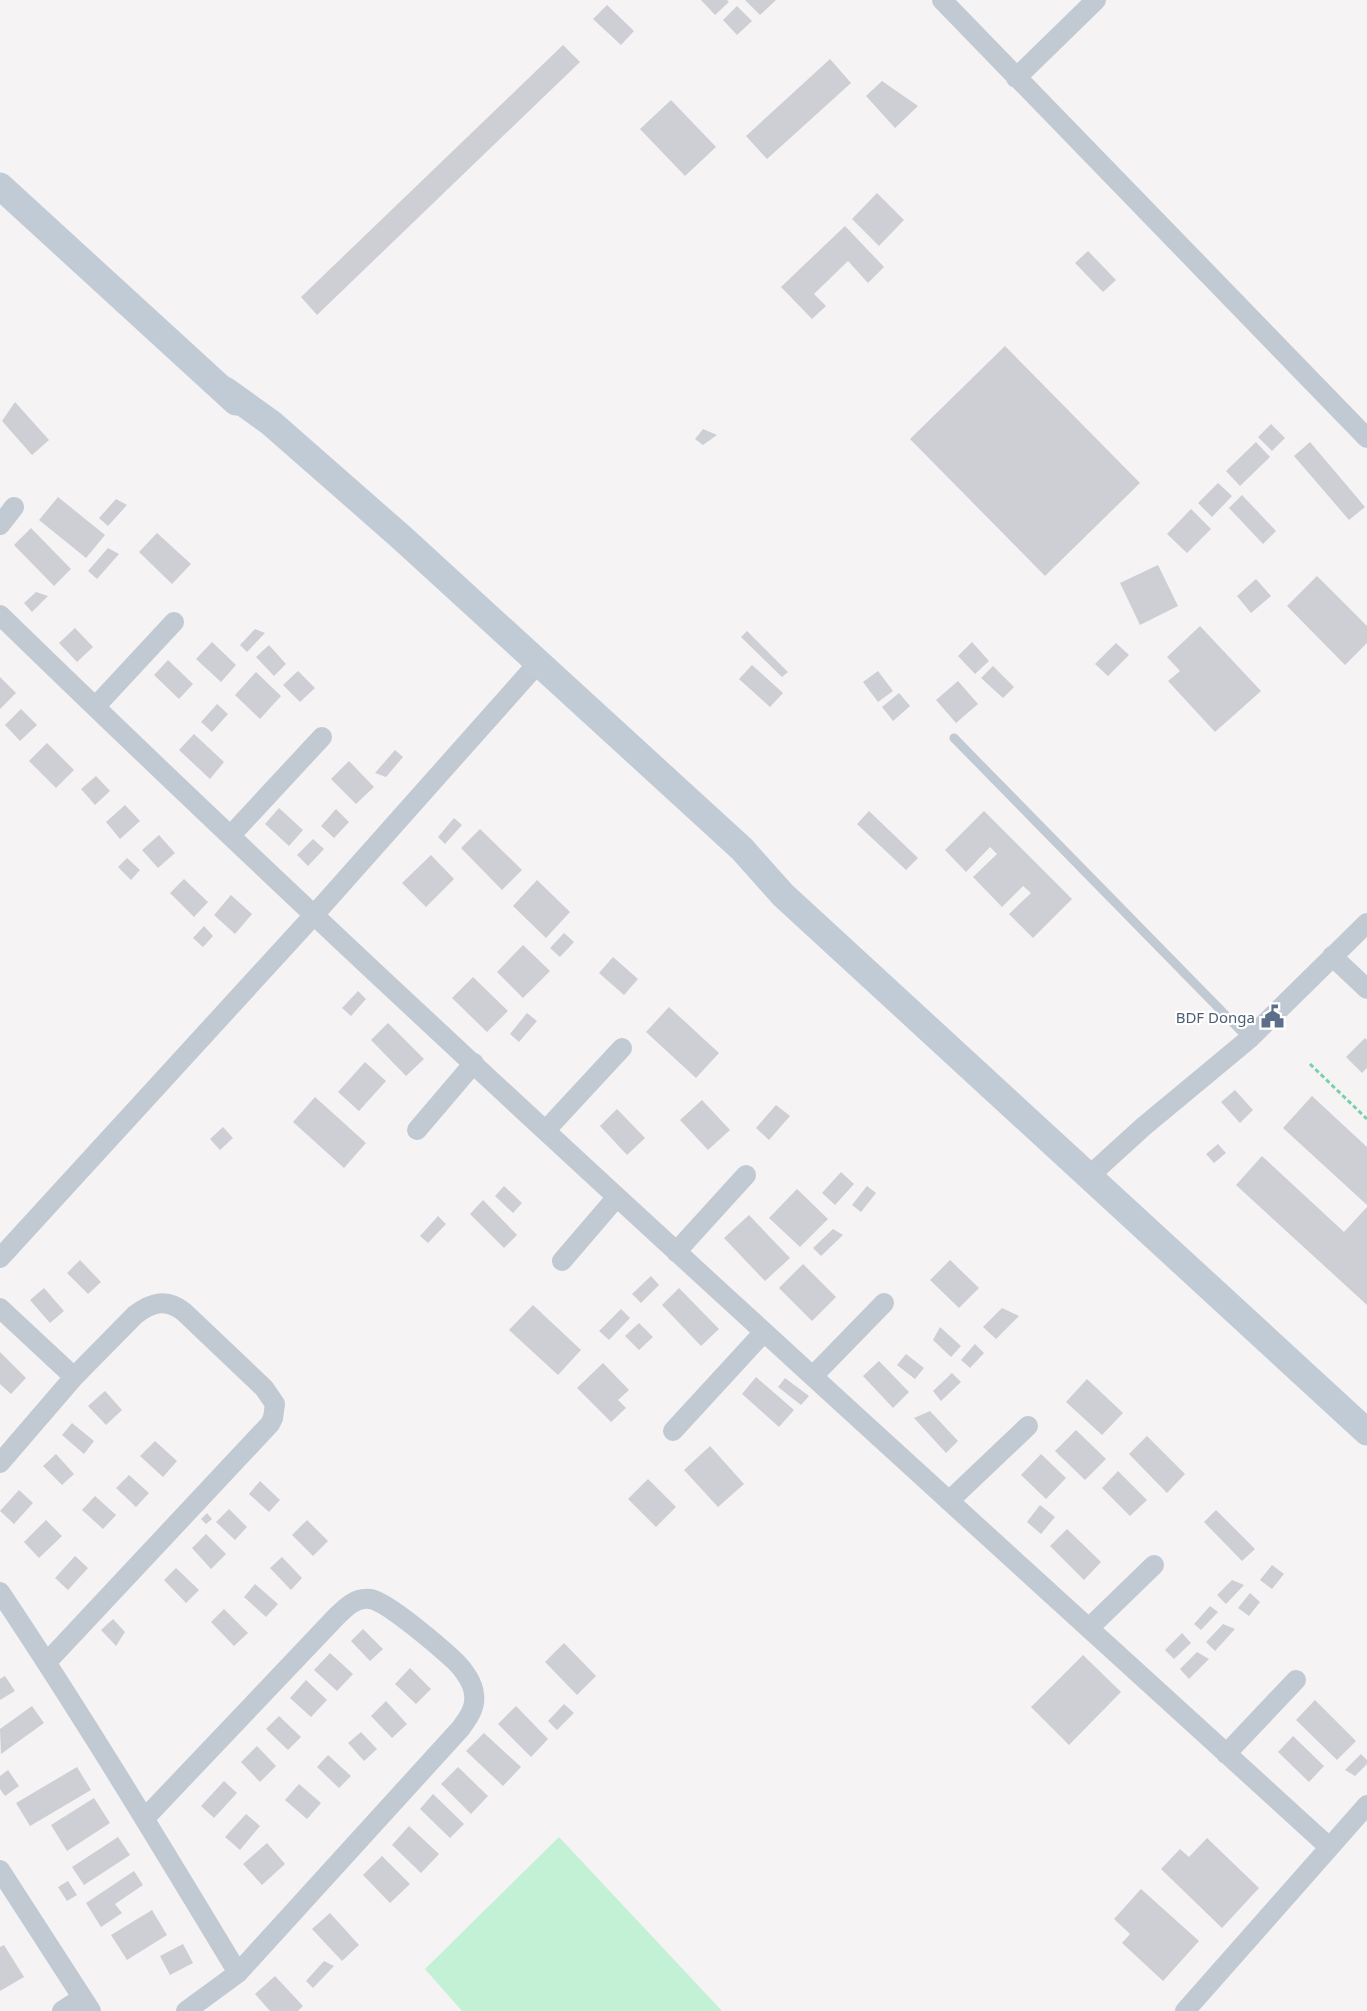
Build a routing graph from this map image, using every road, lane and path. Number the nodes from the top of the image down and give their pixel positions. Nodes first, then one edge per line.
1 (942, 0) edge
2 (1096, 0) edge
3 (1016, 78) junction
4 (0, 186) edge
5 (1367, 438) edge
6 (14, 507) dead end
7 (0, 525) edge
8 (0, 615) edge
9 (174, 622) dead end
10 (534, 667) junction
11 (95, 707) junction
12 (322, 737) dead end
13 (954, 738) dead end
14 (231, 835) junction
15 (314, 915) junction
16 (1367, 923) edge
17 (1332, 956) junction
18 (1367, 989) edge
19 (1249, 1039) junction
20 (622, 1048) dead end
21 (474, 1063) junction
22 (1310, 1064) dead end
23 (1367, 1119) edge
24 (417, 1130) dead end
25 (546, 1130) junction
26 (746, 1175) dead end
27 (1088, 1177) junction
28 (616, 1198) junction
29 (676, 1252) junction
30 (0, 1258) edge
31 (562, 1261) dead end
32 (884, 1304) dead end
33 (0, 1308) edge
34 (764, 1332) junction
35 (813, 1376) junction
36 (74, 1377) junction
37 (1028, 1426) dead end
38 (673, 1431) dead end
39 (1367, 1432) edge
40 (0, 1462) edge
41 (949, 1501) junction
42 (1154, 1565) dead end
43 (0, 1592) edge
44 (1089, 1628) junction
45 (47, 1662) junction
46 (1296, 1680) dead end
47 (1226, 1754) junction
48 (1367, 1805) edge
49 (145, 1818) junction
50 (1329, 1848) junction
51 (0, 1870) edge
52 (238, 1972) junction
53 (86, 2004) edge
54 (62, 2011) edge
55 (186, 2011) edge
56 (1185, 2011) edge

1 - 3 street
2 - 3 street
3 - 5 street
4 - 10 main road
6 - 7 street
8 - 11 street
9 - 11 street
10 - 15 street
10 - 27 main road
11 - 14 street
12 - 14 street
13 - 19 lane
14 - 15 street
15 - 21 street
15 - 30 street
16 - 17 street
17 - 18 street
17 - 19 street
19 - 27 street
20 - 25 street
21 - 24 street
21 - 25 street
22 - 23 path
25 - 28 street
26 - 29 street
27 - 39 main road
28 - 29 street
28 - 31 street
29 - 34 street
32 - 35 street
33 - 36 street
34 - 35 street
34 - 38 street
35 - 41 street
36 - 40 street
36 - 45 street
37 - 41 street
41 - 44 street
42 - 44 street
43 - 45 street
44 - 47 street
45 - 49 street
46 - 47 street
47 - 50 street
48 - 50 street
49 - 52 street
49 - 52 street
50 - 56 street
51 - 53 street
52 - 55 street
53 - 54 street

